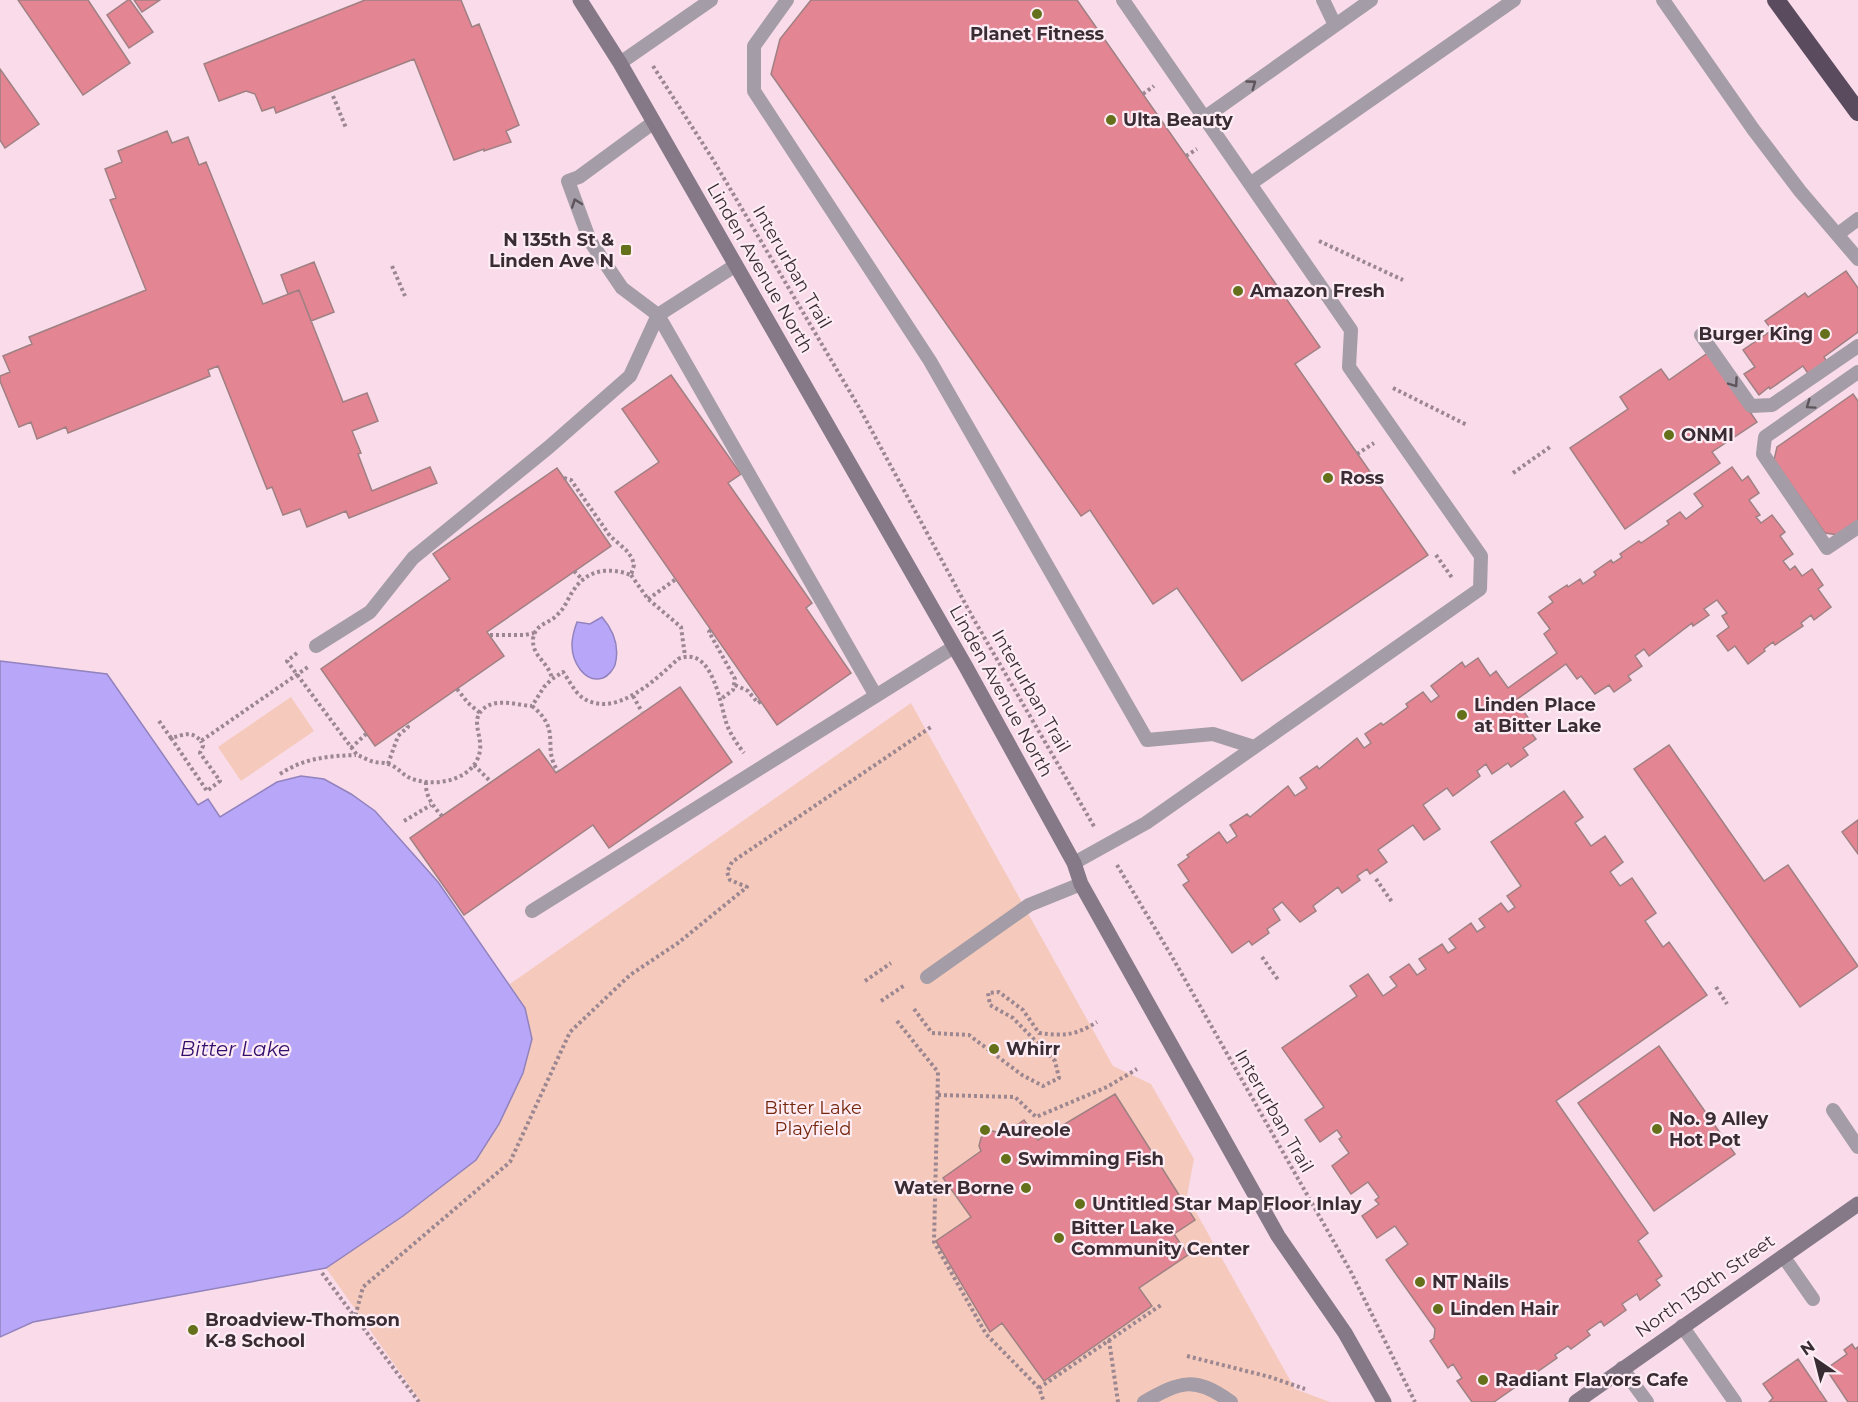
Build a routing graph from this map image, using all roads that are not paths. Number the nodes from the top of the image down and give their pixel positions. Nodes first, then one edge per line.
1 (580, 0) edge
2 (711, 0) edge
3 (787, 0) edge
4 (1123, 0) edge
5 (1323, 0) edge
6 (1371, 0) edge
7 (1514, 0) edge
8 (1663, 0) edge
9 (1776, 0) edge
10 (1335, 24) junction
11 (620, 63) junction
12 (1858, 112) edge
13 (1204, 118) junction
14 (654, 122) junction
15 (1250, 184) junction
16 (1858, 219) edge
17 (1838, 234) junction
18 (1858, 260) edge
19 (736, 265) junction
20 (658, 315) junction
21 (1701, 335) dead end
22 (1858, 346) edge
23 (1858, 372) edge
24 (1858, 526) edge
25 (316, 646) dead end
26 (954, 647) junction
27 (876, 696) junction
28 (1254, 747) junction
29 (1074, 863) junction
30 (1081, 884) junction
31 (532, 911) dead end
32 (927, 977) dead end
33 (1833, 1110) dead end
34 (1858, 1147) edge
35 (1858, 1204) edge
36 (1783, 1256) junction
37 (1813, 1299) dead end
38 (1682, 1326) junction
39 (1622, 1368) junction
40 (1144, 1402) edge
41 (1231, 1402) edge
42 (1384, 1402) edge
43 (1576, 1402) edge
44 (1647, 1402) edge
45 (1735, 1402) edge

1 - 11 street, Linden Avenue North
2 - 11 lane
3 - 28 lane
4 - 13 lane
5 - 10 lane
6 - 10 lane
7 - 15 lane
8 - 17 lane
9 - 12 highway
13 -> 10 lane
11 - 14 street, Linden Avenue North
13 - 15 lane
14 - 19 street, Linden Avenue North
20 -> 14 lane
15 - 28 lane
16 - 17 lane
17 - 18 lane
19 - 20 lane
19 - 26 street, Linden Avenue North
20 - 25 lane
20 - 27 lane
21 -> 22 lane
23 -> 24 lane
26 - 27 lane
26 - 29 street, Linden Avenue North
27 - 31 lane
28 - 29 lane
29 - 30 street, Linden Avenue North
30 - 32 lane
30 - 42 street, Linden Avenue North
33 - 34 lane
35 - 36 street, North 130th Street
36 - 37 lane
36 - 38 street, North 130th Street
38 - 39 street, North 130th Street
38 - 45 lane
39 - 43 street, North 130th Street
39 - 44 lane
40 - 41 lane

